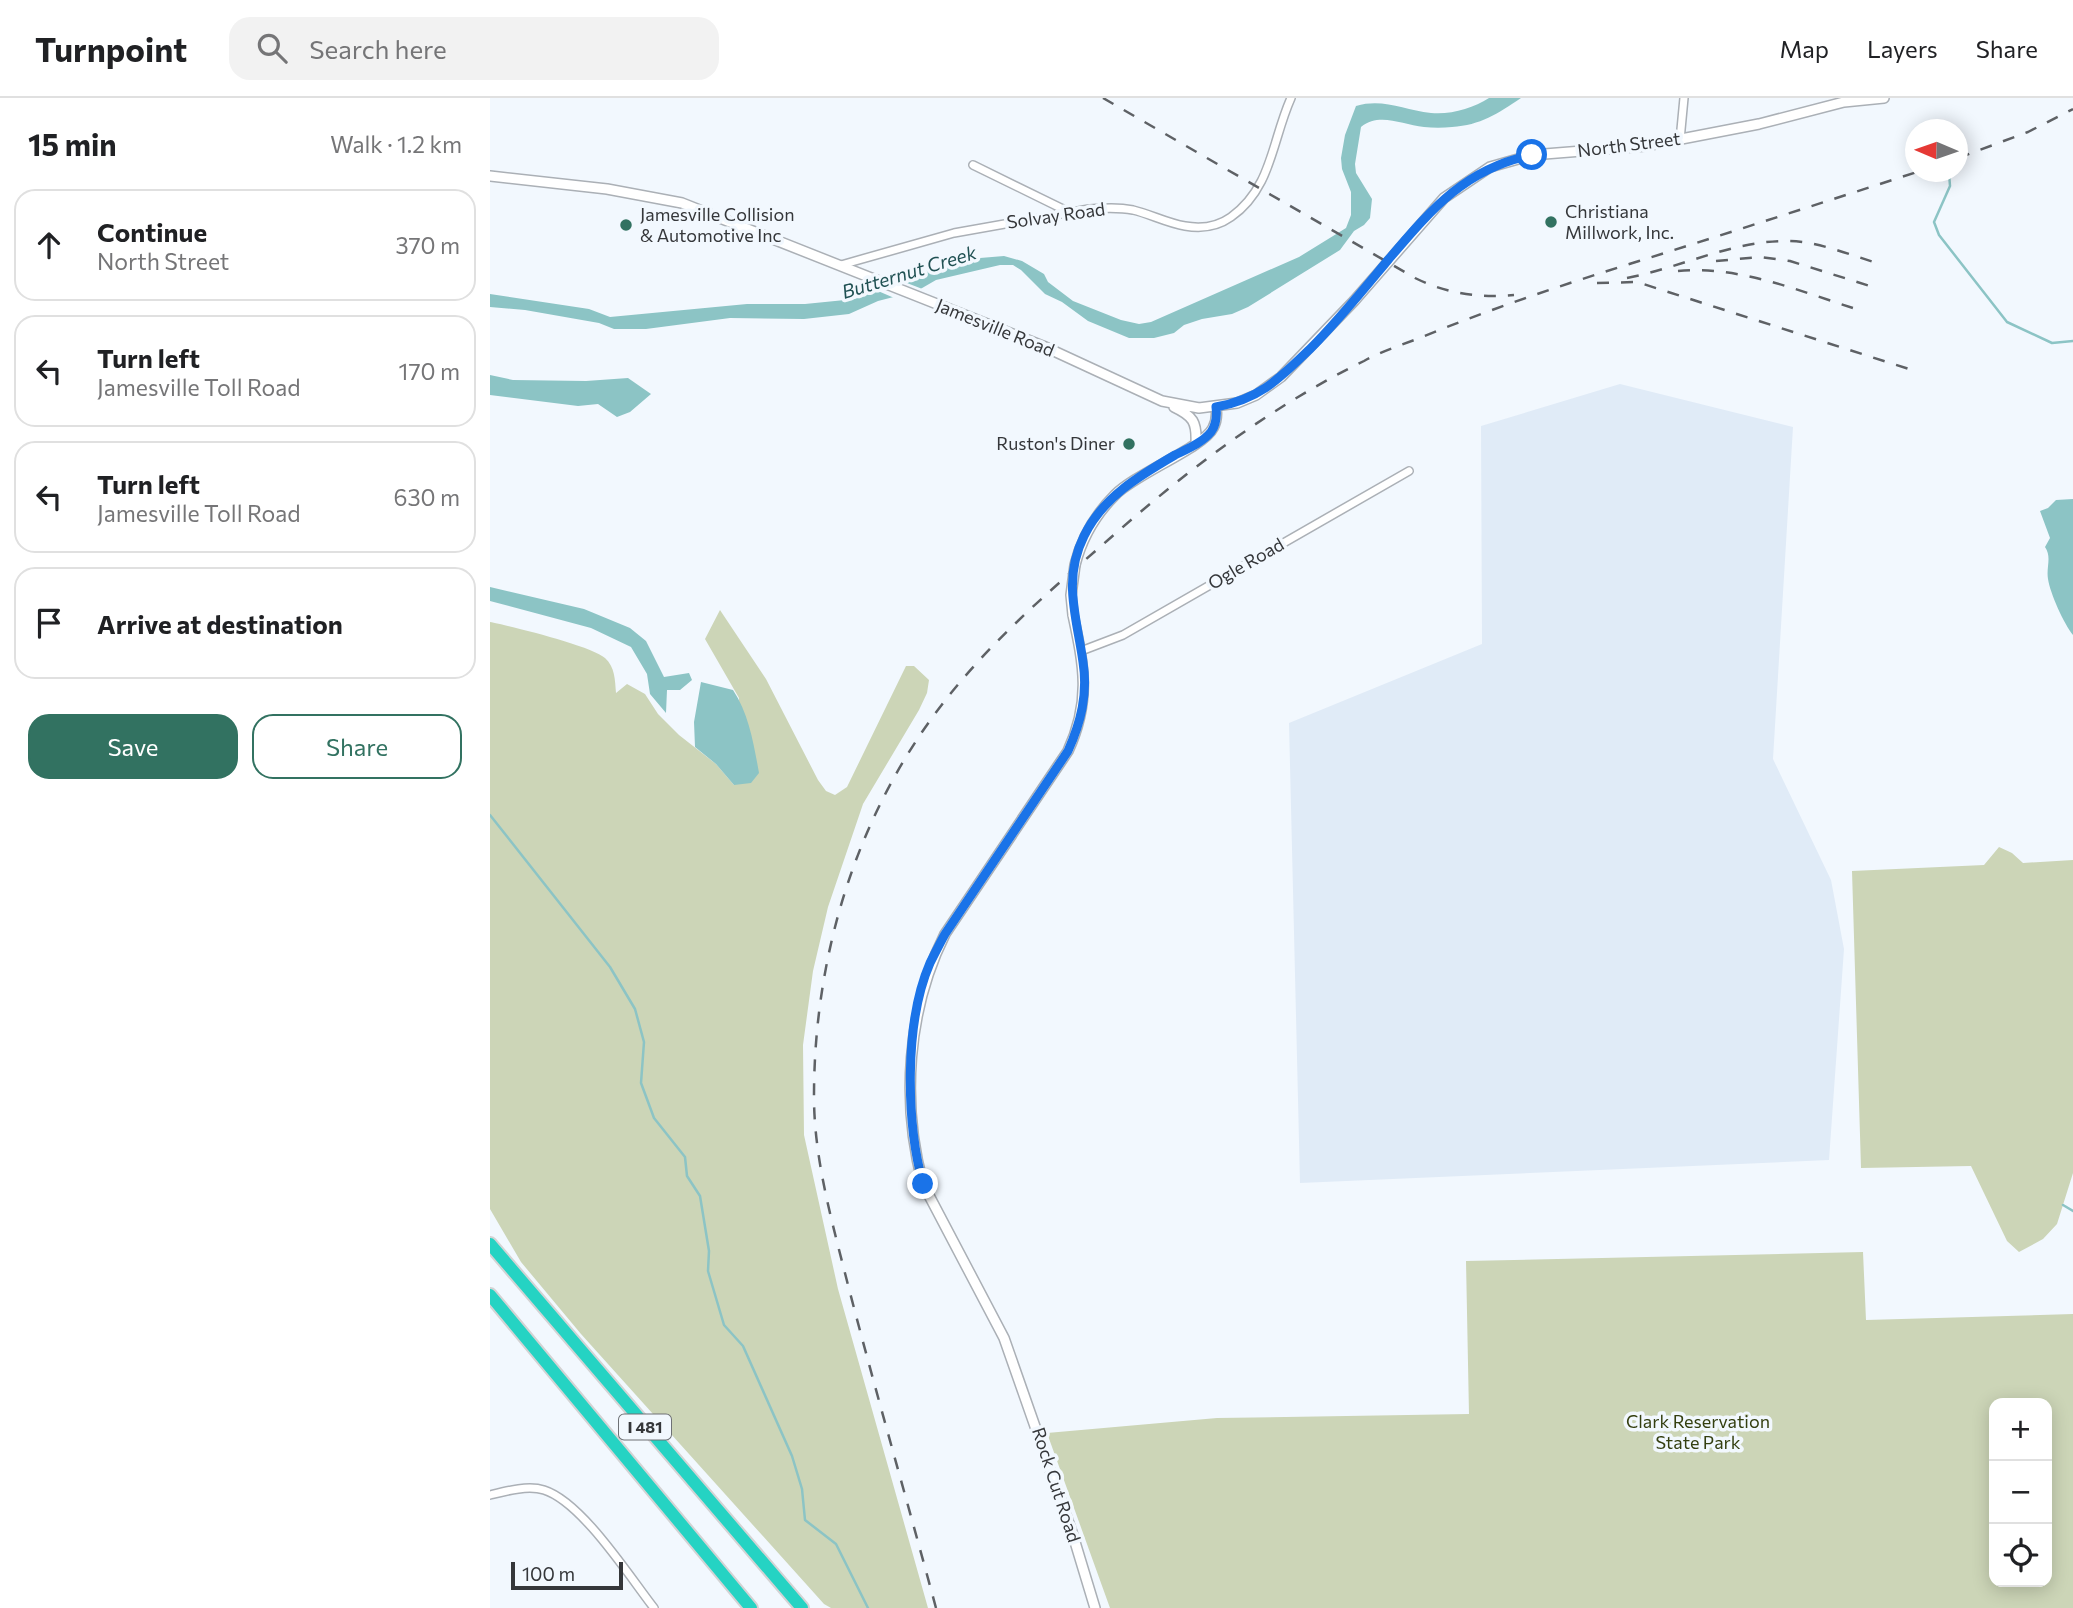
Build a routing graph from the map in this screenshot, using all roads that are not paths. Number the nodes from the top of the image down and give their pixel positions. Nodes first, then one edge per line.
1 (1291, 98) edge
2 (1685, 98) edge
3 (1884, 98) edge
4 (1680, 140) junction
5 (974, 165) dead end
6 (490, 176) edge
7 (1070, 212) junction
8 (841, 265) junction
9 (1162, 401) junction
10 (1216, 407) junction
11 (1196, 443) junction
12 (1409, 471) dead end
13 (1081, 651) junction
14 (490, 1244) edge
15 (490, 1295) edge
16 (490, 1495) edge
17 (654, 1608) edge
18 (751, 1608) edge
19 (802, 1608) edge
20 (1095, 1608) edge

1 - 7 street, Solvay Road
2 - 4 street
3 - 4 street, North Street
4 - 10 street, North Street
5 - 7 street
6 - 8 street, Jamesville Road
7 - 8 street, Solvay Road
8 - 9 street, Jamesville Road
9 - 10 street, Jamesville Road
9 - 11 street
10 - 11 street
11 - 13 street, Rock Cut Road, bridge
12 - 13 street, Ogle Road
13 - 20 street, Rock Cut Road
14 - 19 highway, I 481
15 - 18 highway, I 481
16 - 17 street

